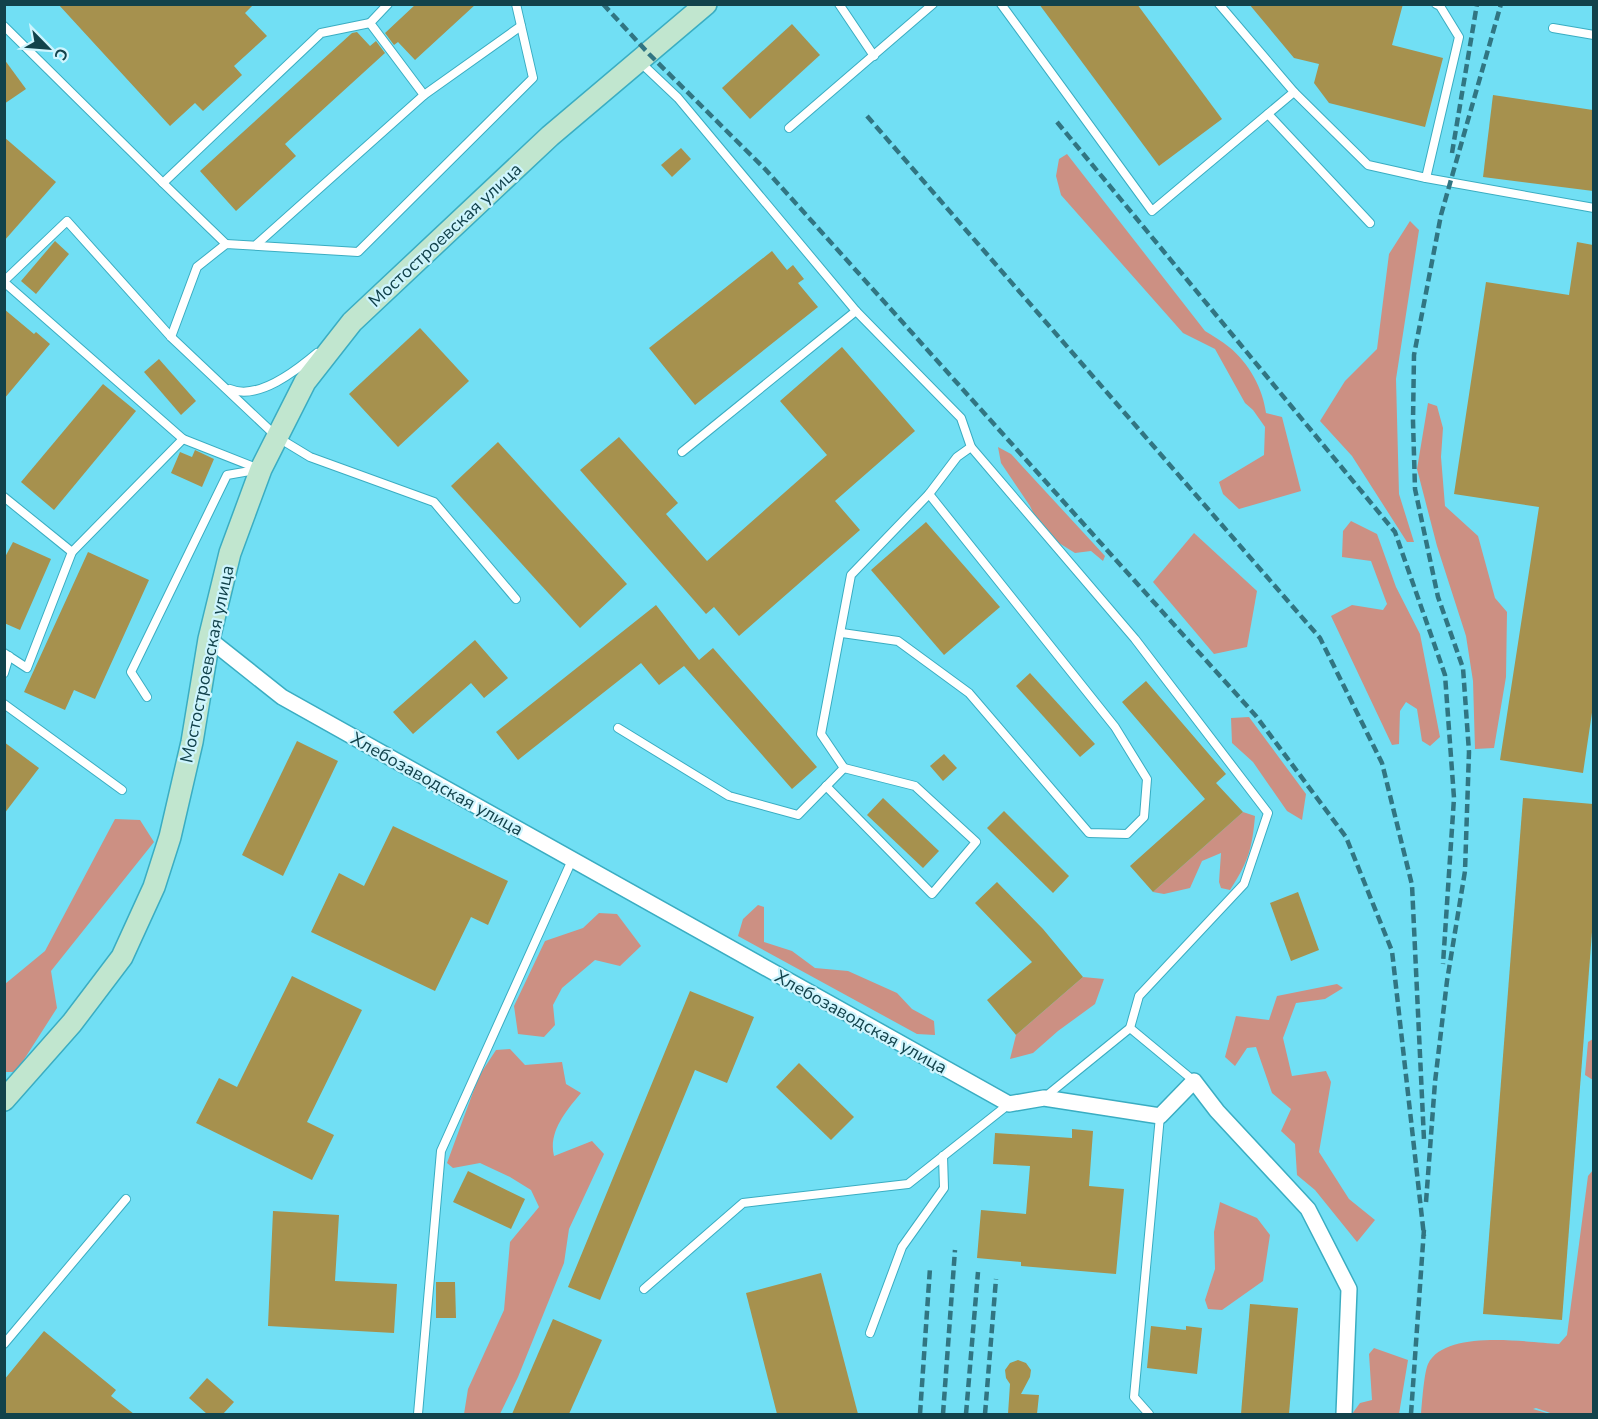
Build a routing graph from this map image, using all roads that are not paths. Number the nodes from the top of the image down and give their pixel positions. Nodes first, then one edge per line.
1 (388, 4) edge
2 (516, 4) edge
3 (706, 4) edge
4 (839, 4) edge
5 (933, 4) edge
6 (1001, 4) edge
7 (1219, 4) edge
8 (1436, 4) edge
9 (370, 23) junction
10 (4, 26) edge
11 (521, 26) junction
12 (1553, 28) dead end
13 (1593, 35) edge
14 (874, 56) junction
15 (640, 62) junction
16 (1294, 92) junction
17 (424, 95) junction
18 (1268, 114) junction
19 (789, 128) dead end
20 (1426, 178) junction
21 (163, 183) junction
22 (1593, 208) edge
23 (1370, 223) dead end
24 (226, 244) junction
25 (256, 244) junction
26 (6, 283) edge
27 (4, 294) edge
28 (856, 311) junction
29 (352, 322) junction
30 (171, 337) junction
31 (224, 386) junction
32 (277, 437) junction
33 (183, 439) junction
34 (971, 447) junction
35 (682, 452) dead end
36 (261, 469) junction
37 (929, 495) junction
38 (4, 496) edge
39 (72, 552) junction
40 (516, 599) dead end
41 (842, 633) junction
42 (209, 639) junction
43 (7, 655) edge
44 (4, 673) edge
45 (147, 696) dead end
46 (4, 704) edge
47 (618, 728) dead end
48 (844, 768) junction
49 (826, 786) junction
50 (122, 790) dead end
51 (572, 860) junction
52 (1130, 1028) junction
53 (1194, 1081) junction
54 (1044, 1098) junction
55 (4, 1100) edge
56 (1008, 1104) junction
57 (1160, 1116) junction
58 (943, 1156) junction
59 (126, 1199) dead end
60 (644, 1289) dead end
61 (870, 1333) dead end
62 (4, 1344) edge
63 (418, 1414) edge
64 (1149, 1414) edge
65 (1344, 1414) edge

1 - 9 lane
2 - 11 lane
3 - 15 main road, Мостостроевская улица
4 - 14 lane
5 - 14 lane
6 - 18 lane
7 - 16 lane
8 - 20 lane
9 - 17 lane
9 - 21 lane
10 - 21 lane
11 - 17 lane
11 - 25 lane
12 - 13 lane
14 - 19 lane
15 - 28 lane
15 - 29 main road, Мостостроевская улица
16 - 18 lane
16 - 20 lane
17 - 25 lane
18 - 23 lane
20 - 22 lane
21 - 24 lane
24 - 25 lane
24 - 30 lane
26 - 27 lane
26 - 30 lane
26 - 33 lane
28 - 34 lane
28 - 35 lane
29 - 31 lane
29 - 32 main road, Мостостроевская улица
30 - 31 lane
31 - 32 lane
32 - 36 main road, Мостостроевская улица
32 - 40 lane
33 - 36 lane
33 - 39 lane
34 - 37 lane
34 - 52 lane
36 - 42 main road, Мостостроевская улица
36 - 45 lane
37 - 41 lane
37 - 41 lane
38 - 39 lane
39 - 43 lane
41 - 48 lane
42 - 51 street, Хлебозаводская улица
42 - 55 main road, Мостостроевская улица
43 - 44 lane
46 - 50 lane
47 - 49 lane
48 - 49 lane
48 - 49 lane
51 - 56 street, Хлебозаводская улица
51 - 63 lane
52 - 53 lane
52 - 54 lane
53 - 57 street
53 - 65 street
54 - 56 street
54 - 57 street
56 - 58 lane
57 - 64 lane
58 - 60 lane
58 - 61 lane
59 - 62 lane

